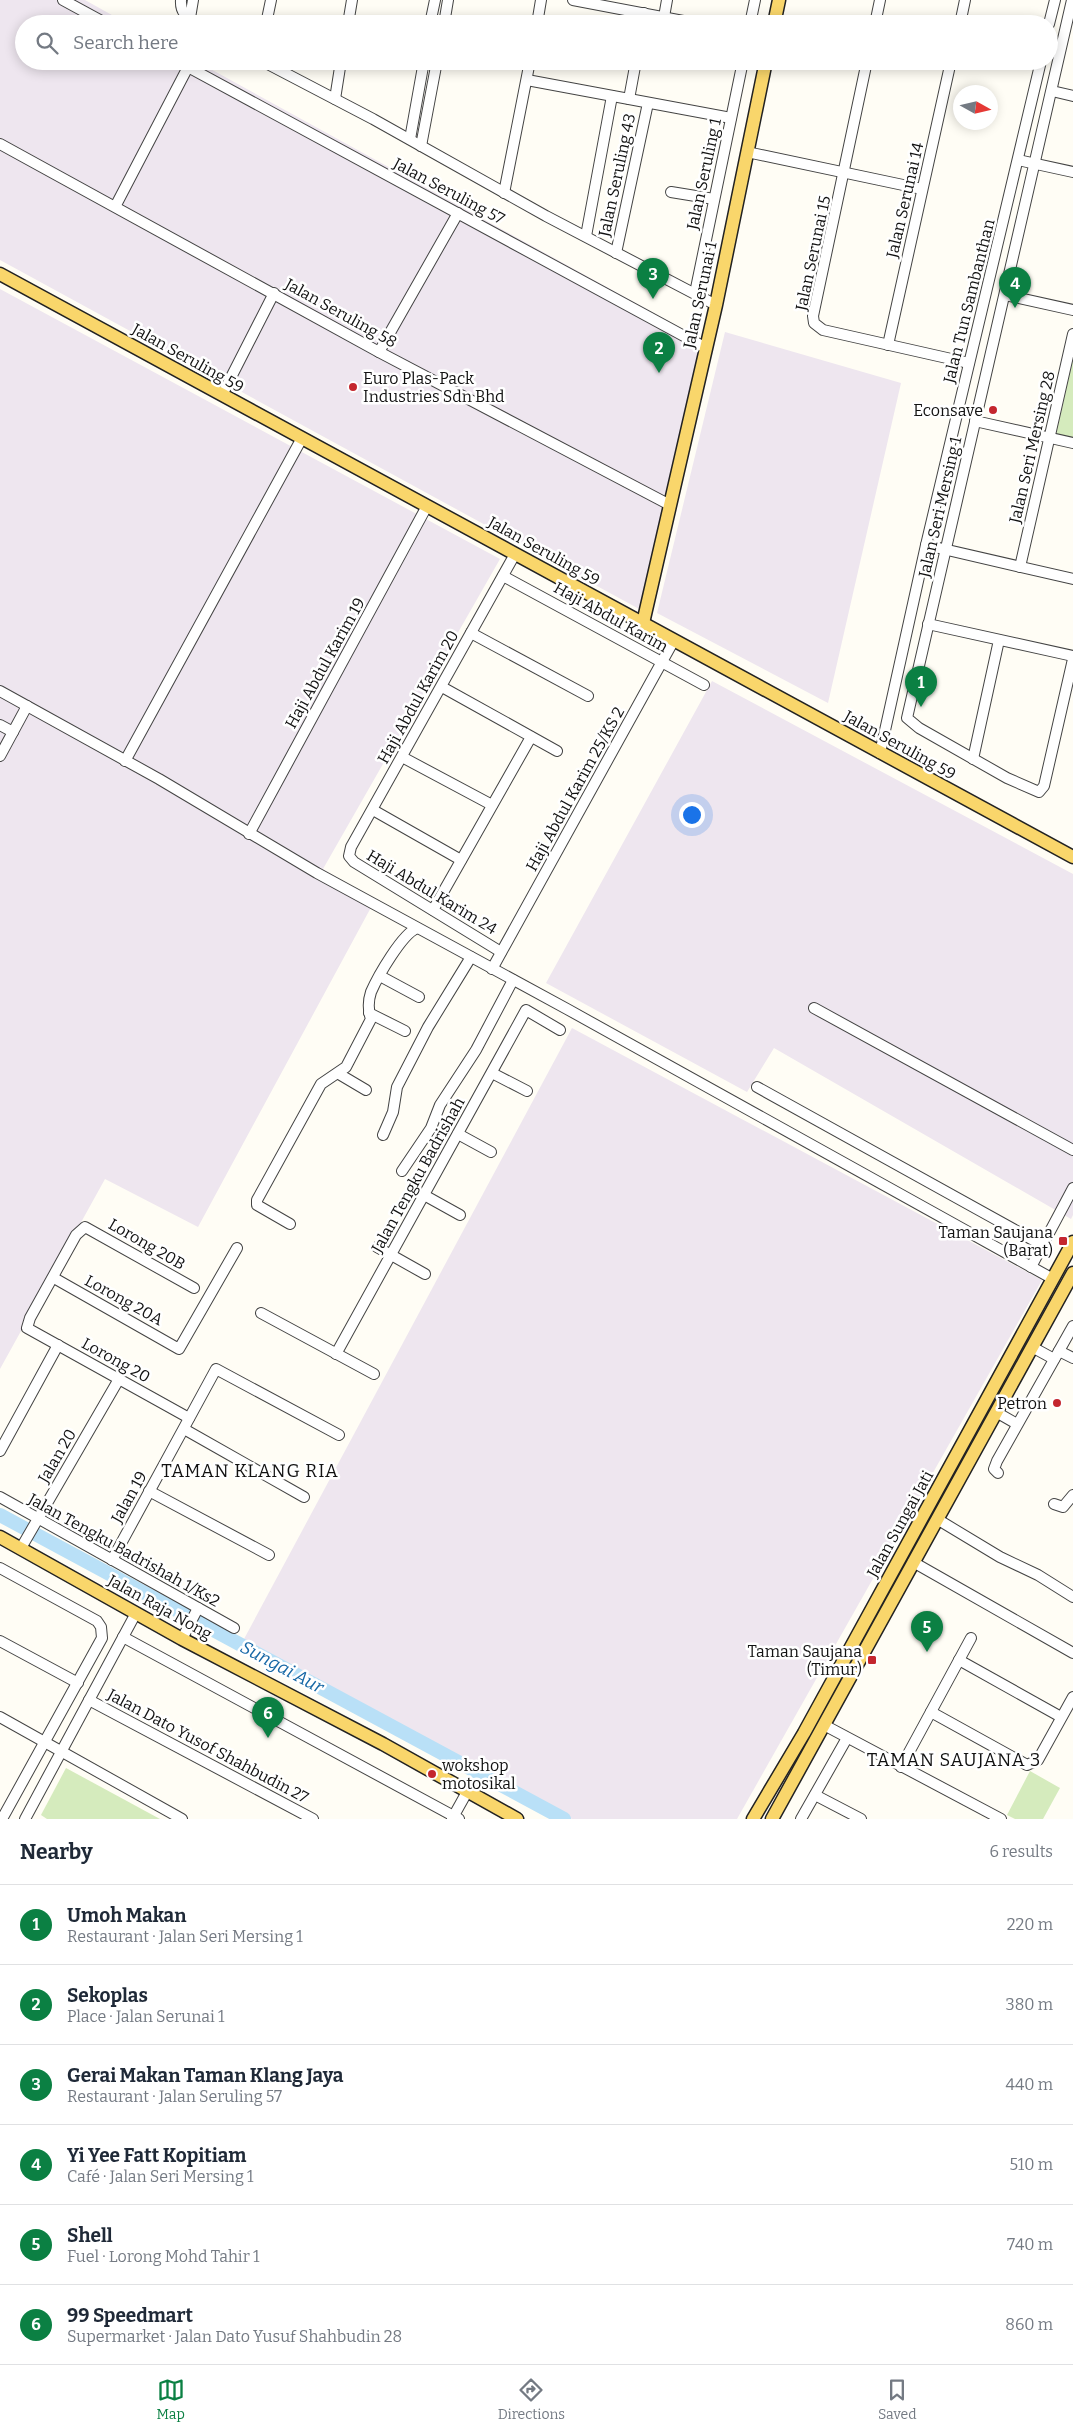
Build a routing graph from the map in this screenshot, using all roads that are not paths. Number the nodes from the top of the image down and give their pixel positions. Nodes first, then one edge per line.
1 (63, 0) edge
2 (193, 0) edge
3 (270, 0) edge
4 (352, 0) edge
5 (434, 0) edge
6 (448, 0) edge
7 (541, 0) edge
8 (573, 0) edge
9 (667, 0) edge
10 (755, 0) edge
11 (779, 0) edge
12 (880, 0) edge
13 (965, 0) edge
14 (1055, 0) edge
15 (1072, 0) edge
16 (181, 1) edge
17 (90, 15) edge
18 (188, 15) edge
19 (194, 15) edge
20 (268, 15) edge
21 (350, 15) edge
22 (432, 15) edge
23 (446, 15) edge
24 (538, 15) edge
25 (629, 15) edge
26 (664, 15) edge
27 (752, 15) edge
28 (776, 15) edge
29 (877, 15) edge
30 (962, 15) edge
31 (1051, 15) edge
32 (1058, 64) edge
33 (186, 70) edge
34 (194, 70) edge
35 (279, 70) edge
36 (340, 70) edge
37 (422, 70) edge
38 (435, 70) edge
39 (529, 70) edge
40 (634, 70) edge
41 (741, 70) edge
42 (764, 70) edge
43 (866, 70) edge
44 (949, 70) edge
45 (1040, 70) edge
46 (1057, 70) edge
47 (527, 80) junction
48 (1052, 91) junction
49 (612, 96) junction
50 (1073, 96) edge
51 (335, 99) junction
52 (628, 99) junction
53 (648, 103) junction
54 (731, 118) junction
55 (410, 139) junction
56 (0, 144) edge
57 (421, 146) junction
58 (747, 152) junction
59 (1027, 162) junction
60 (1073, 172) edge
61 (845, 173) junction
62 (922, 189) junction
63 (671, 192) dead end
64 (504, 193) junction
65 (714, 199) junction
66 (116, 205) junction
67 (458, 213) junction
68 (586, 236) junction
69 (616, 253) junction
70 (0, 274) edge
71 (274, 293) junction
72 (695, 293) junction
73 (1005, 295) junction
74 (716, 305) junction
75 (1073, 310) edge
76 (1073, 334) edge
77 (888, 345) junction
78 (706, 348) junction
79 (379, 352) junction
80 (969, 363) junction
81 (222, 395) junction
82 (975, 421) junction
83 (302, 438) junction
84 (1050, 438) junction
85 (1073, 443) edge
86 (670, 505) junction
87 (427, 506) junction
88 (936, 548) junction
89 (516, 554) junction
90 (1020, 567) junction
91 (504, 576) junction
92 (1073, 579) edge
93 (643, 623) junction
94 (928, 624) junction
95 (471, 633) junction
96 (674, 640) junction
97 (999, 640) junction
98 (1073, 658) edge
99 (662, 662) junction
100 (704, 684) dead end
101 (442, 687) junction
102 (0, 691) edge
103 (588, 696) dead end
104 (27, 706) junction
105 (0, 725) edge
106 (13, 732) junction
107 (531, 736) junction
108 (557, 751) dead end
109 (880, 752) junction
110 (0, 756) edge
111 (402, 757) junction
112 (973, 759) junction
113 (126, 761) junction
114 (492, 805) junction
115 (373, 810) junction
116 (249, 834) junction
117 (349, 856) joint
118 (1073, 857) edge
119 (461, 860) junction
120 (433, 910) junction
121 (417, 928) junction
122 (501, 952) junction
123 (471, 957) junction
124 (492, 968) junction
125 (380, 976) junction
126 (513, 980) junction
127 (419, 997) dead end
128 (814, 1008) dead end
129 (369, 1013) junction
130 (560, 1030) dead end
131 (405, 1031) dead end
132 (492, 1073) junction
133 (339, 1074) junction
134 (757, 1087) dead end
135 (366, 1090) dead end
136 (527, 1091) dead end
137 (458, 1134) junction
138 (383, 1135) dead end
139 (1073, 1150) edge
140 (491, 1152) dead end
141 (402, 1171) dead end
142 (1073, 1188) edge
143 (424, 1195) junction
144 (460, 1215) dead end
145 (290, 1224) dead end
146 (1073, 1242) edge
147 (1042, 1245) junction
148 (377, 1247) dead end
149 (237, 1248) dead end
150 (391, 1255) junction
151 (1031, 1267) junction
152 (1073, 1273) edge
153 (425, 1274) dead end
154 (54, 1278) junction
155 (1053, 1279) junction
156 (194, 1288) dead end
157 (261, 1313) dead end
158 (1073, 1326) edge
159 (58, 1345) junction
160 (1032, 1347) junction
161 (336, 1354) junction
162 (1056, 1355) junction
163 (1073, 1358) edge
164 (374, 1374) dead end
165 (119, 1379) junction
166 (996, 1412) junction
167 (189, 1418) junction
168 (1018, 1424) junction
169 (184, 1429) junction
170 (339, 1435) dead end
171 (0, 1451) edge
172 (998, 1473) dead end
173 (149, 1491) junction
174 (1073, 1495) edge
175 (0, 1497) edge
176 (304, 1497) dead end
177 (1054, 1504) dead end
178 (38, 1519) junction
179 (937, 1519) junction
180 (0, 1537) edge
181 (20, 1548) junction
182 (269, 1555) dead end
183 (112, 1560) junction
184 (913, 1562) junction
185 (0, 1568) edge
186 (1073, 1598) edge
187 (136, 1613) junction
188 (194, 1614) junction
189 (234, 1628) dead end
190 (123, 1637) junction
191 (971, 1638) dead end
192 (182, 1639) junction
193 (0, 1641) edge
194 (1073, 1653) edge
195 (959, 1660) junction
196 (78, 1683) junction
197 (1073, 1697) edge
198 (89, 1700) junction
199 (931, 1712) junction
200 (0, 1717) edge
201 (1061, 1717) junction
202 (824, 1725) junction
203 (847, 1738) junction
204 (44, 1742) junction
205 (61, 1753) junction
206 (901, 1767) junction
207 (467, 1792) junction
208 (814, 1795) junction
209 (307, 1818) edge
210 (455, 1818) edge
211 (2, 1819) edge
212 (25, 1819) edge
213 (182, 1819) edge
214 (517, 1819) edge
215 (753, 1819) edge
216 (772, 1819) edge
217 (800, 1819) edge
218 (861, 1819) edge
219 (1001, 1819) edge

1 - 17 street
2 - 19 street
3 - 20 street
4 - 21 street
5 - 22 street
6 - 23 street
7 - 24 street
8 - 25 street
9 - 26 street
10 - 27 street
11 - 28 main road
12 - 29 street
13 - 30 street
14 - 31 street
15 - 32 street, Jalan Seri Mersing 1
16 - 18 street
33 - 66 street
34 - 67 street, Jalan Seruling 57
35 - 51 street, Jalan Seruling 57
36 - 51 street
37 - 55 street
38 - 57 street
39 - 47 street
40 - 52 street
41 - 54 street, Jalan Seruling 1
42 - 58 main road, Jalan Serunai 1
43 - 61 street, Jalan Serunai 15
44 - 62 street, Jalan Serunai 14
45 - 59 street, Jalan Tun Sambanthan
46 - 48 street, Jalan Seri Mersing 1
47 - 49 street
47 - 64 street
48 - 50 street
48 - 59 street, Jalan Seri Mersing 1
49 - 52 street
49 - 68 street, Jalan Seruling 43
51 - 55 street, Jalan Seruling 57
52 - 53 street
53 - 54 street
53 - 69 street, Jalan Seruling 43
54 - 65 street, Jalan Seruling 1
55 - 57 street, Jalan Seruling 57
56 - 66 street, Jalan Seruling 58
57 - 64 street, Jalan Seruling 57
58 - 61 street
58 - 74 main road, Jalan Serunai 1
59 - 60 street
59 - 73 street, Jalan Seri Mersing 1
59 - 80 street, Jalan Tun Sambanthan
61 - 62 street
61 - 77 street, Jalan Serunai 15
62 - 77 street, Jalan Serunai 14
63 - 65 street
64 - 68 street, Jalan Seruling 57
65 - 72 street, Jalan Seruling 1
66 - 71 street, Jalan Seruling 58
67 - 78 street, Jalan Seruling 57
67 - 79 street
68 - 69 street, Jalan Seruling 57
69 - 72 street, Jalan Seruling 57
70 - 81 main road, Jalan Seruling 59
71 - 79 street, Jalan Seruling 58
71 - 81 street
72 - 74 street, Jalan Seruling 57
73 - 75 street
73 - 82 street, Jalan Seri Mersing 1
74 - 78 main road, Jalan Serunai 1
76 - 84 street, Jalan Seri Mersing 28
77 - 80 street, Jalan Serunai 15
78 - 86 main road, Jalan Serunai 1
79 - 86 street, Jalan Seruling 58
80 - 88 street, Jalan Tun Sambanthan
81 - 83 main road, Jalan Seruling 59
82 - 84 street
82 - 88 street, Jalan Seri Mersing 1
83 - 87 main road, Jalan Seruling 59
83 - 113 street
84 - 85 street
84 - 90 street, Jalan Seri Mersing 28
86 - 93 main road, Jalan Serunai 1
87 - 89 main road, Jalan Seruling 59
87 - 116 street, Haji Abdul Karim 19
88 - 90 street
88 - 94 street, Jalan Seri Mersing 1
88 - 109 street, Jalan Tun Sambanthan
89 - 91 street, Haji Abdul Karim 20
89 - 93 main road, Jalan Seruling 59
90 - 92 street
91 - 95 street, Haji Abdul Karim 20
91 - 99 street, Haji Abdul Karim
93 - 96 main road, Jalan Seruling 59
94 - 97 street
94 - 112 street, Jalan Seri Mersing 1
95 - 101 street, Haji Abdul Karim 20
95 - 103 street
96 - 99 street, Haji Abdul Karim 25/KS 2
96 - 109 main road, Jalan Seruling 59
97 - 98 street
97 - 112 street
98 - 112 street, Jalan Seri Mersing 1
99 - 100 street, Haji Abdul Karim
99 - 122 street, Haji Abdul Karim 25/KS 2
101 - 107 street
101 - 111 street, Haji Abdul Karim 20
102 - 104 street
104 - 106 street
104 - 113 street
105 - 106 street
106 - 110 street
107 - 108 street
107 - 114 street
109 - 118 main road, Jalan Seruling 59
111 - 114 street
111 - 115 street, Haji Abdul Karim 20
113 - 116 street
114 - 119 street
115 - 117 street, Haji Abdul Karim 20
115 - 119 street
116 - 121 street
117 - 120 street, Haji Abdul Karim 24
119 - 120 street
120 - 122 street, Haji Abdul Karim 24
121 - 123 street
121 - 125 street
122 - 124 street, Haji Abdul Karim 25/KS 2
123 - 124 street
123 - 138 street
124 - 126 street
125 - 127 street
125 - 129 street
126 - 141 street
126 - 151 street
128 - 139 street
129 - 131 street
129 - 133 street
130 - 132 street, Jalan Tengku Badrishah
132 - 136 street
132 - 137 street, Jalan Tengku Badrishah
133 - 135 street
133 - 145 street
134 - 147 street
137 - 140 street
137 - 143 street, Jalan Tengku Badrishah
142 - 147 street
143 - 144 street
143 - 150 street, Jalan Tengku Badrishah
146 - 155 main road, Jalan Sungai Jati
147 - 151 street
148 - 150 street
149 - 154 street, Lorong 20A
150 - 153 street
150 - 161 street, Jalan Tengku Badrishah
151 - 155 street
152 - 160 main road, Jalan Sungai Jati
154 - 156 street, Lorong 20B
154 - 159 street, Lorong 20
155 - 215 main road, Jalan Sungai Jati
157 - 161 street
158 - 162 street
159 - 165 street, Lorong 20
159 - 171 street
160 - 162 street
160 - 166 main road, Jalan Sungai Jati
161 - 164 street
162 - 163 street
162 - 168 street
165 - 167 street, Lorong 20
165 - 178 street, Jalan 20
166 - 168 street
166 - 179 main road, Jalan Sungai Jati
167 - 169 street, Jalan 19
167 - 170 street, Jalan 19
168 - 172 street
169 - 173 street, Jalan 19
169 - 176 street
173 - 182 street
173 - 183 street, Jalan 19
174 - 177 street
175 - 178 street, Jalan Tengku Badrishah 1/Ks2
178 - 181 street, Jalan 20
178 - 183 street, Jalan Tengku Badrishah 1/Ks2
179 - 184 main road, Jalan Sungai Jati
179 - 186 street
180 - 181 main road, Jalan Raja Nong
181 - 187 main road, Jalan Raja Nong
183 - 188 street, Jalan Tengku Badrishah 1/Ks2
184 - 194 street
184 - 202 main road, Jalan Sungai Jati
185 - 196 street
187 - 190 street
187 - 192 main road, Jalan Raja Nong
188 - 189 street, Jalan Tengku Badrishah 1/Ks2
188 - 192 street
190 - 198 street
190 - 210 street
191 - 195 street
192 - 207 main road, Jalan Raja Nong
193 - 196 street
195 - 199 street
195 - 201 street
196 - 204 street
197 - 201 street
198 - 205 street
198 - 209 street, Jalan Dato Yusof Shahbudin 27
199 - 201 street
199 - 206 street
200 - 204 street
202 - 203 street
202 - 216 main road, Jalan Sungai Jati
203 - 206 street
203 - 208 street
204 - 205 street
204 - 211 street
205 - 212 street
205 - 213 street
206 - 219 street
207 - 210 street
207 - 214 main road, Jalan Raja Nong
208 - 217 street
208 - 218 street

